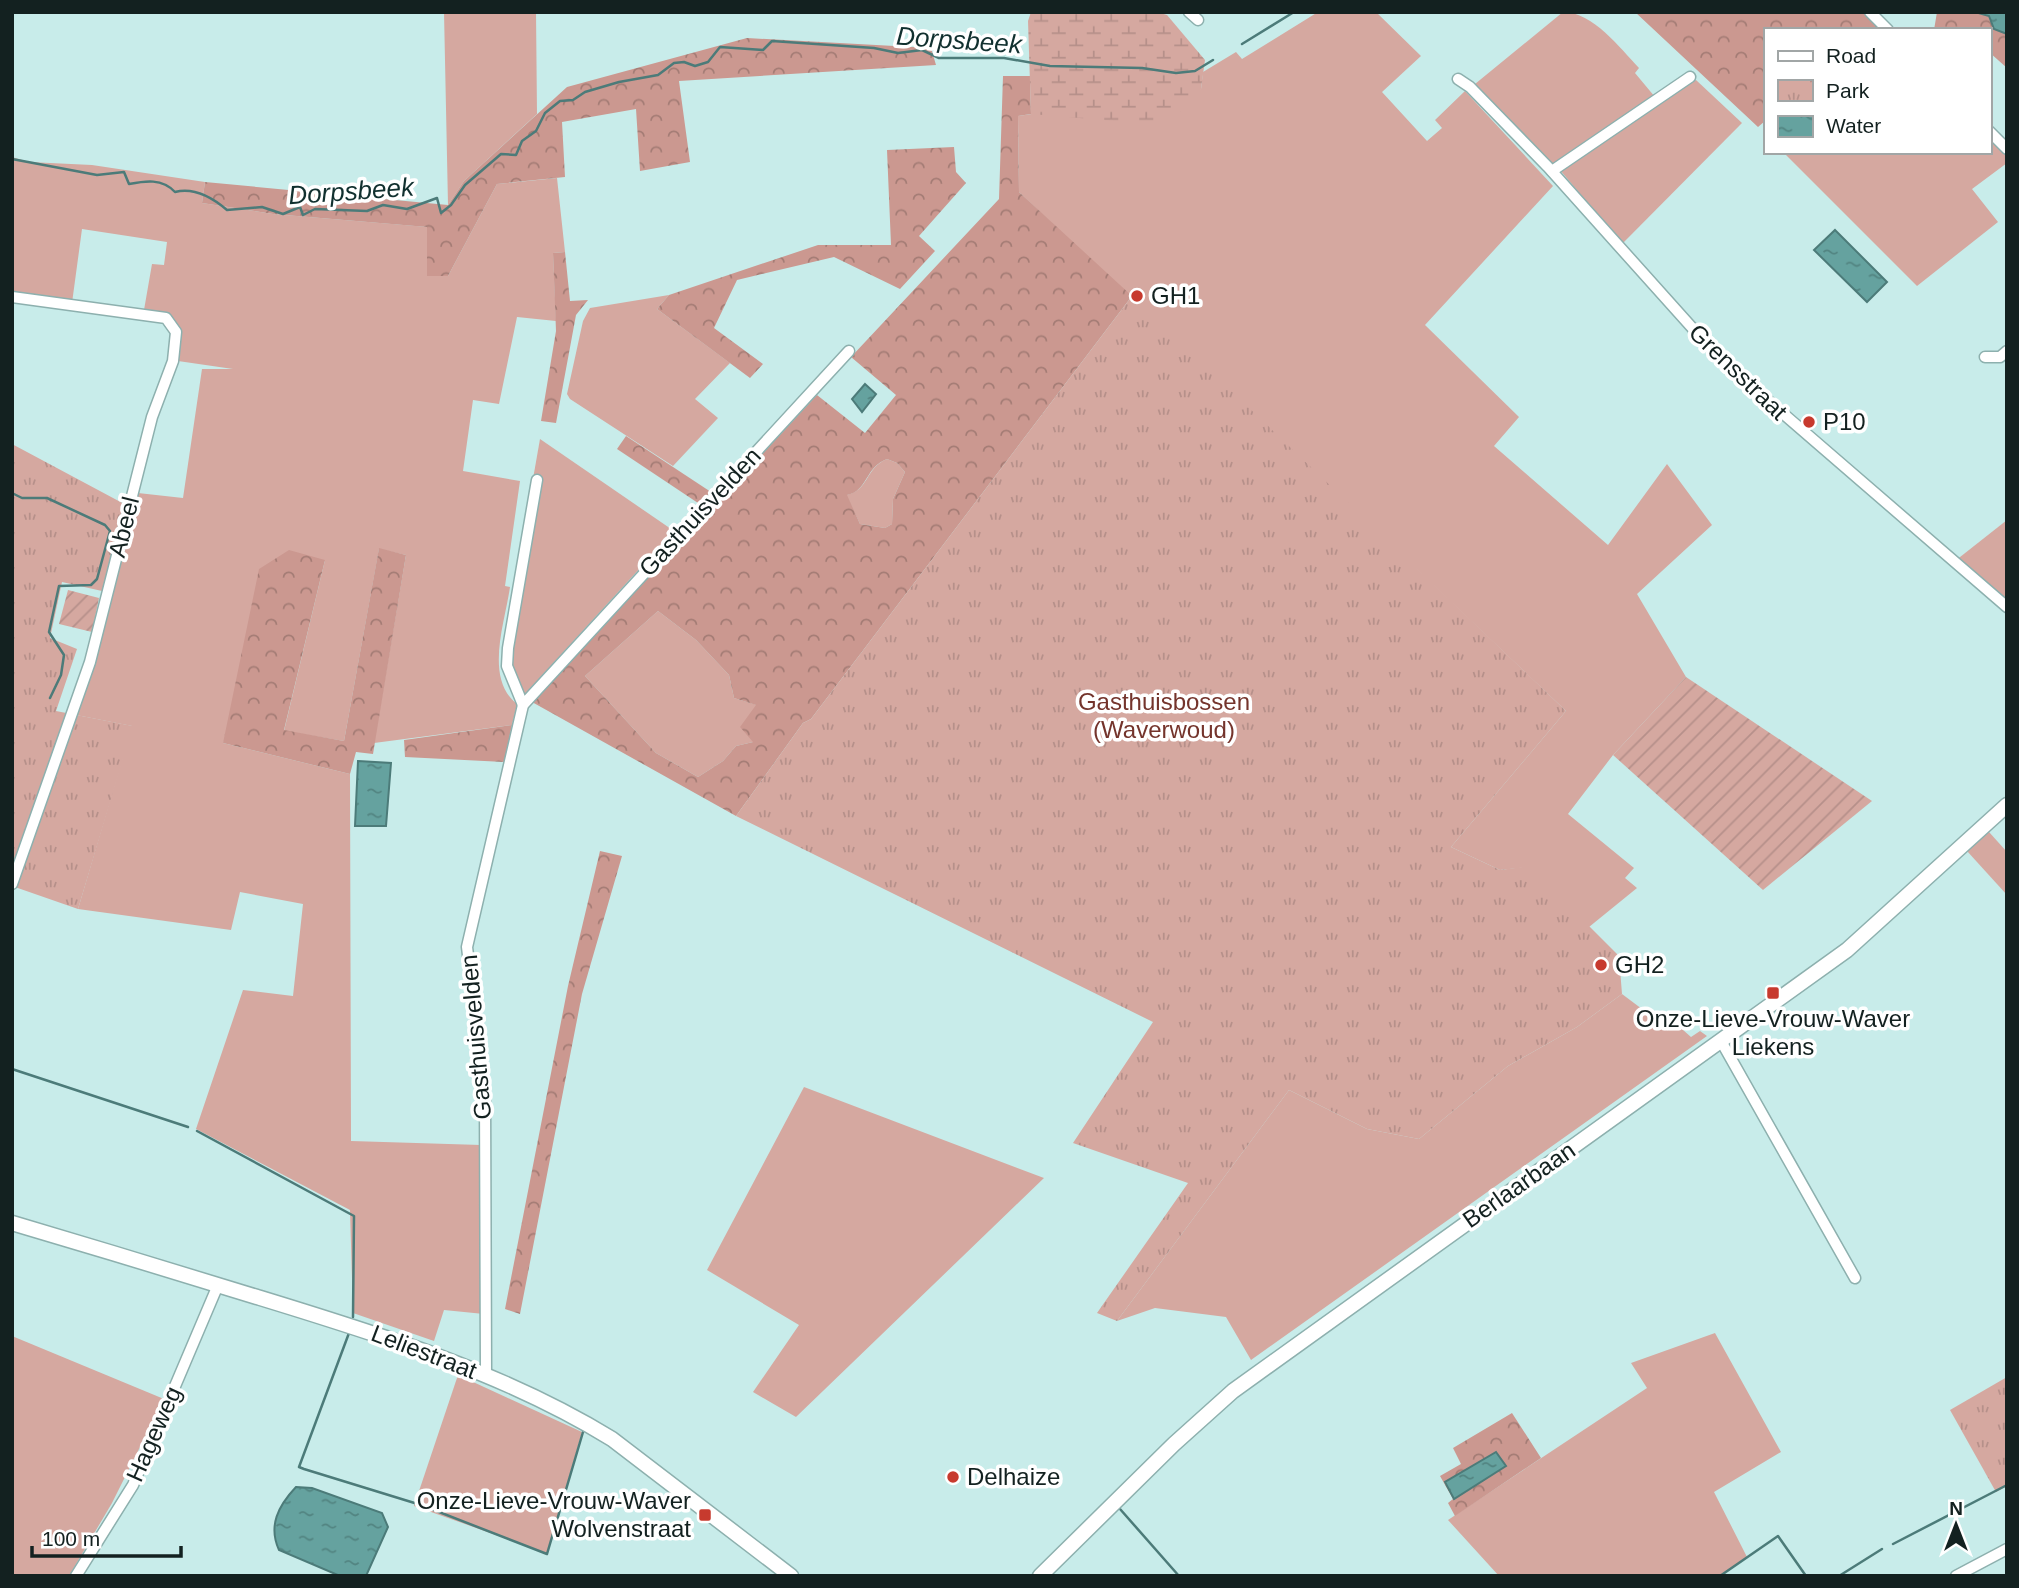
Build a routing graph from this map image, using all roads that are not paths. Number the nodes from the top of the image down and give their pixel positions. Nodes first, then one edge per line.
1 (1189, 12) edge
2 (1870, 12) edge
3 (1198, 20) dead end
4 (1886, 28) edge
5 (1690, 77) dead end
6 (1458, 79) dead end
7 (1991, 133) edge
8 (2007, 149) edge
9 (1552, 171) junction
10 (12, 298) edge
11 (849, 351) dead end
12 (2007, 351) edge
13 (1985, 357) dead end
14 (537, 480) dead end
15 (2007, 607) edge
16 (523, 705) junction
17 (2007, 805) edge
18 (12, 884) edge
19 (1721, 1041) junction
20 (12, 1223) edge
21 (1855, 1278) dead end
22 (218, 1285) junction
23 (486, 1376) junction
24 (2007, 1549) edge
25 (76, 1576) edge
26 (790, 1576) edge
27 (1040, 1576) edge
28 (1956, 1576) edge

1 - 3 street
2 - 4 street
5 - 9 street
6 - 9 street, Grensstraat
7 - 8 street
9 - 15 street, Grensstraat
10 - 18 street, Abeel
11 - 16 street, Gasthuisvelden
12 - 13 street
14 - 16 street
16 - 23 street, Gasthuisvelden
17 - 19 street, Berlaarbaan
19 - 21 street
19 - 27 street, Berlaarbaan
20 - 22 street, Leliestraat
22 - 23 street, Leliestraat
22 - 25 street, Hageweg
23 - 26 street, Leliestraat
24 - 28 street

